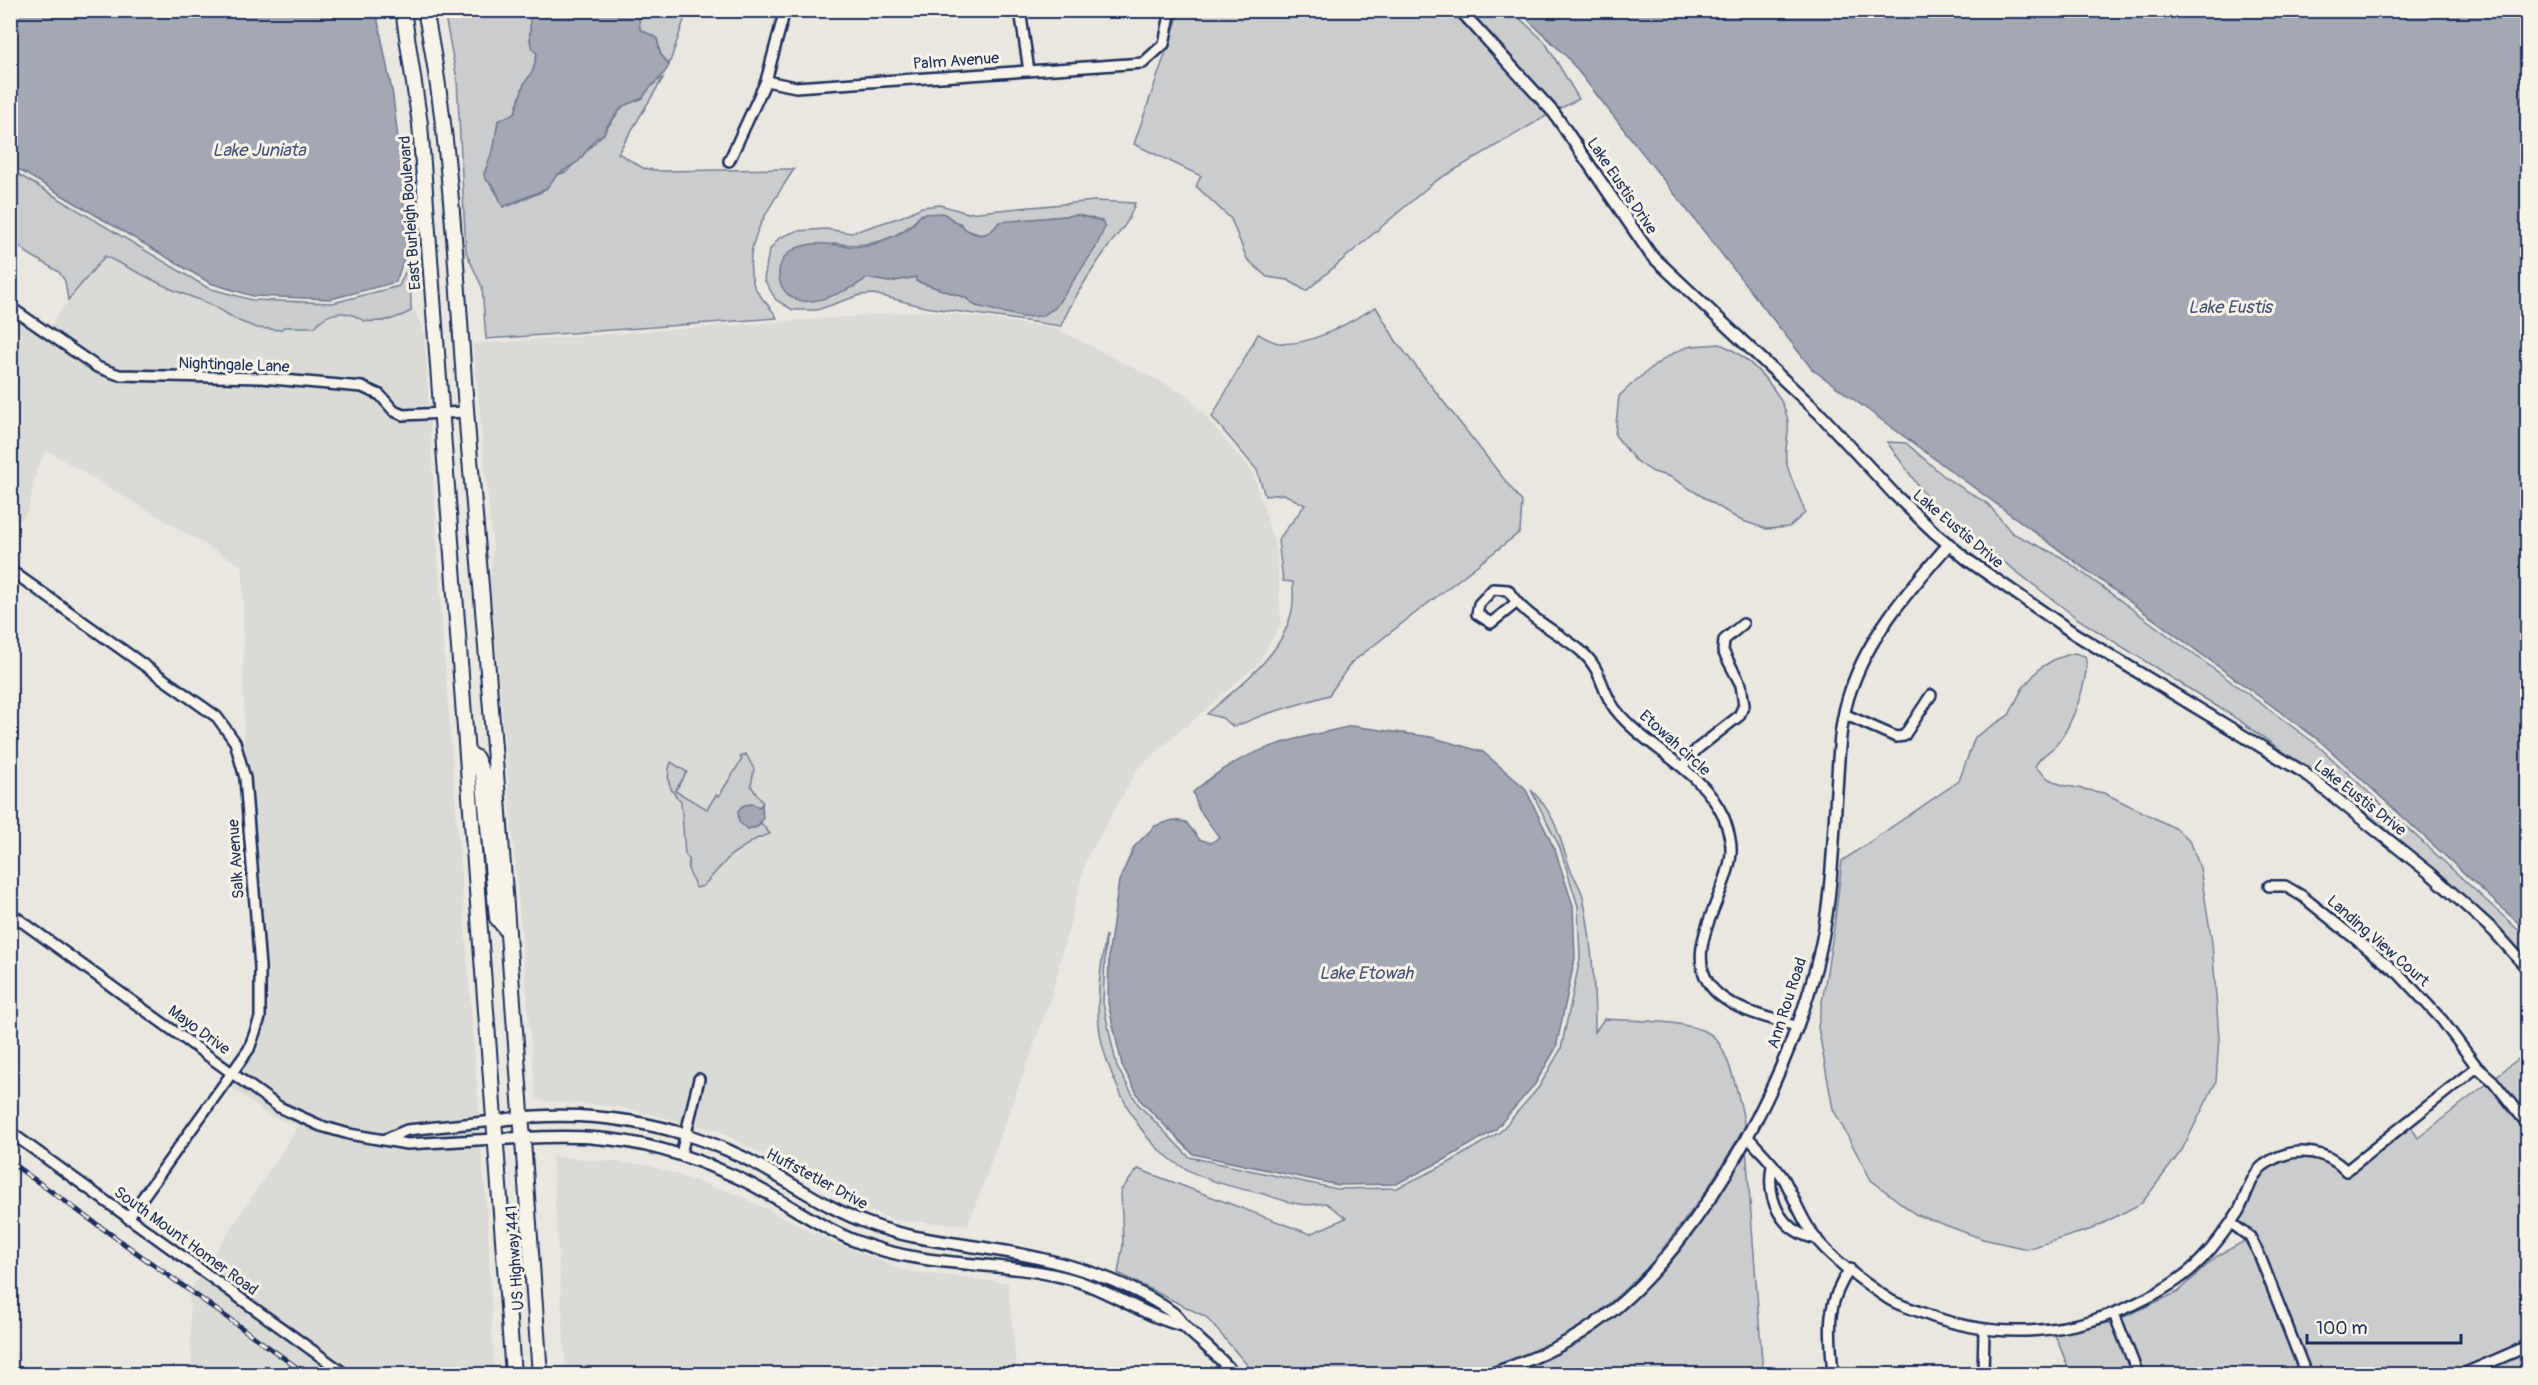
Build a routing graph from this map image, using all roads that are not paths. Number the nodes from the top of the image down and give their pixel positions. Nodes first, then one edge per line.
1 (403, 10) edge
2 (425, 10) edge
3 (785, 10) edge
4 (1020, 10) edge
5 (1171, 10) edge
6 (1460, 10) edge
7 (1029, 71) junction
8 (766, 81) junction
9 (729, 161) dead end
10 (10, 307) edge
11 (466, 412) junction
12 (440, 414) junction
13 (1949, 544) junction
14 (10, 570) edge
15 (1516, 603) dead end
16 (1743, 624) dead end
17 (1931, 695) dead end
18 (1844, 714) junction
19 (468, 753) junction
20 (1683, 766) junction
21 (2269, 886) dead end
22 (10, 913) edge
23 (508, 932) junction
24 (2528, 969) edge
25 (1798, 1027) junction
26 (2477, 1067) junction
27 (232, 1072) junction
28 (699, 1079) dead end
29 (521, 1116) junction
30 (494, 1120) junction
31 (2528, 1125) edge
32 (10, 1132) edge
33 (686, 1135) junction
34 (1747, 1136) junction
35 (522, 1138) junction
36 (386, 1139) junction
37 (495, 1139) junction
38 (681, 1154) junction
39 (1772, 1166) junction
40 (1801, 1213) junction
41 (128, 1218) junction
42 (2231, 1222) junction
43 (1787, 1224) junction
44 (1817, 1239) junction
45 (1850, 1269) junction
46 (2114, 1314) junction
47 (1185, 1326) junction
48 (1984, 1330) junction
49 (2528, 1346) edge
50 (511, 1347) junction
51 (345, 1374) edge
52 (513, 1374) edge
53 (522, 1374) edge
54 (540, 1374) edge
55 (1234, 1374) edge
56 (1491, 1374) edge
57 (1833, 1374) edge
58 (1983, 1374) edge
59 (2138, 1374) edge
60 (2307, 1374) edge
61 (2463, 1374) edge

1 - 12 main road, East Burleigh Boulevard
2 - 11 main road
3 - 8 street
4 - 7 street
5 - 7 street, Palm Avenue
6 - 13 street, Lake Eustis Drive
7 - 8 street, Palm Avenue
8 - 9 street
10 - 12 street, Nightingale Lane
11 - 12 street, Nightingale Lane
11 - 23 main road, US Highway 441
12 - 19 main road, East Burleigh Boulevard
13 - 18 street, Ann Rou Road
13 - 24 street, Lake Eustis Drive
14 - 27 street, Salk Avenue
15 - 20 street, Etowah circle
16 - 20 street
17 - 18 street
18 - 25 street, Ann Rou Road
19 - 23 main road
19 - 30 main road, East Burleigh Boulevard
20 - 25 street, Etowah circle
21 - 26 street, Landing View Court
22 - 27 street, Mayo Drive
23 - 29 main road, US Highway 441
25 - 34 street, Ann Rou Road
26 - 31 street, Landing View Court
26 - 42 street
27 - 36 street, Mayo Drive
27 - 41 street, Salk Avenue
28 - 33 street
29 - 30 street, Huffstetler Drive
29 - 33 street, Huffstetler Drive
29 - 35 main road, US Highway 441
30 - 36 street, Mayo Drive
30 - 37 main road, East Burleigh Boulevard
32 - 41 street, South Mount Homer Road
33 - 38 street
33 - 47 street, Huffstetler Drive
34 - 39 street
34 - 56 street, Ann Rou Road
35 - 37 street, Huffstetler Drive
35 - 38 street, Huffstetler Drive
35 - 54 main road, US Highway 441
36 - 37 street, Mayo Drive
37 - 50 main road, East Burleigh Boulevard
38 - 47 street, Huffstetler Drive
39 - 40 street
39 - 43 street
40 - 43 street
40 - 44 street
41 - 51 street, South Mount Homer Road
42 - 46 street
42 - 60 street
43 - 44 street
44 - 45 street
45 - 48 street
45 - 57 street
46 - 48 street
46 - 59 street
47 - 55 street, Huffstetler Drive
48 - 58 street
49 - 61 street
50 - 52 main road, East Burleigh Boulevard
50 - 53 main road

